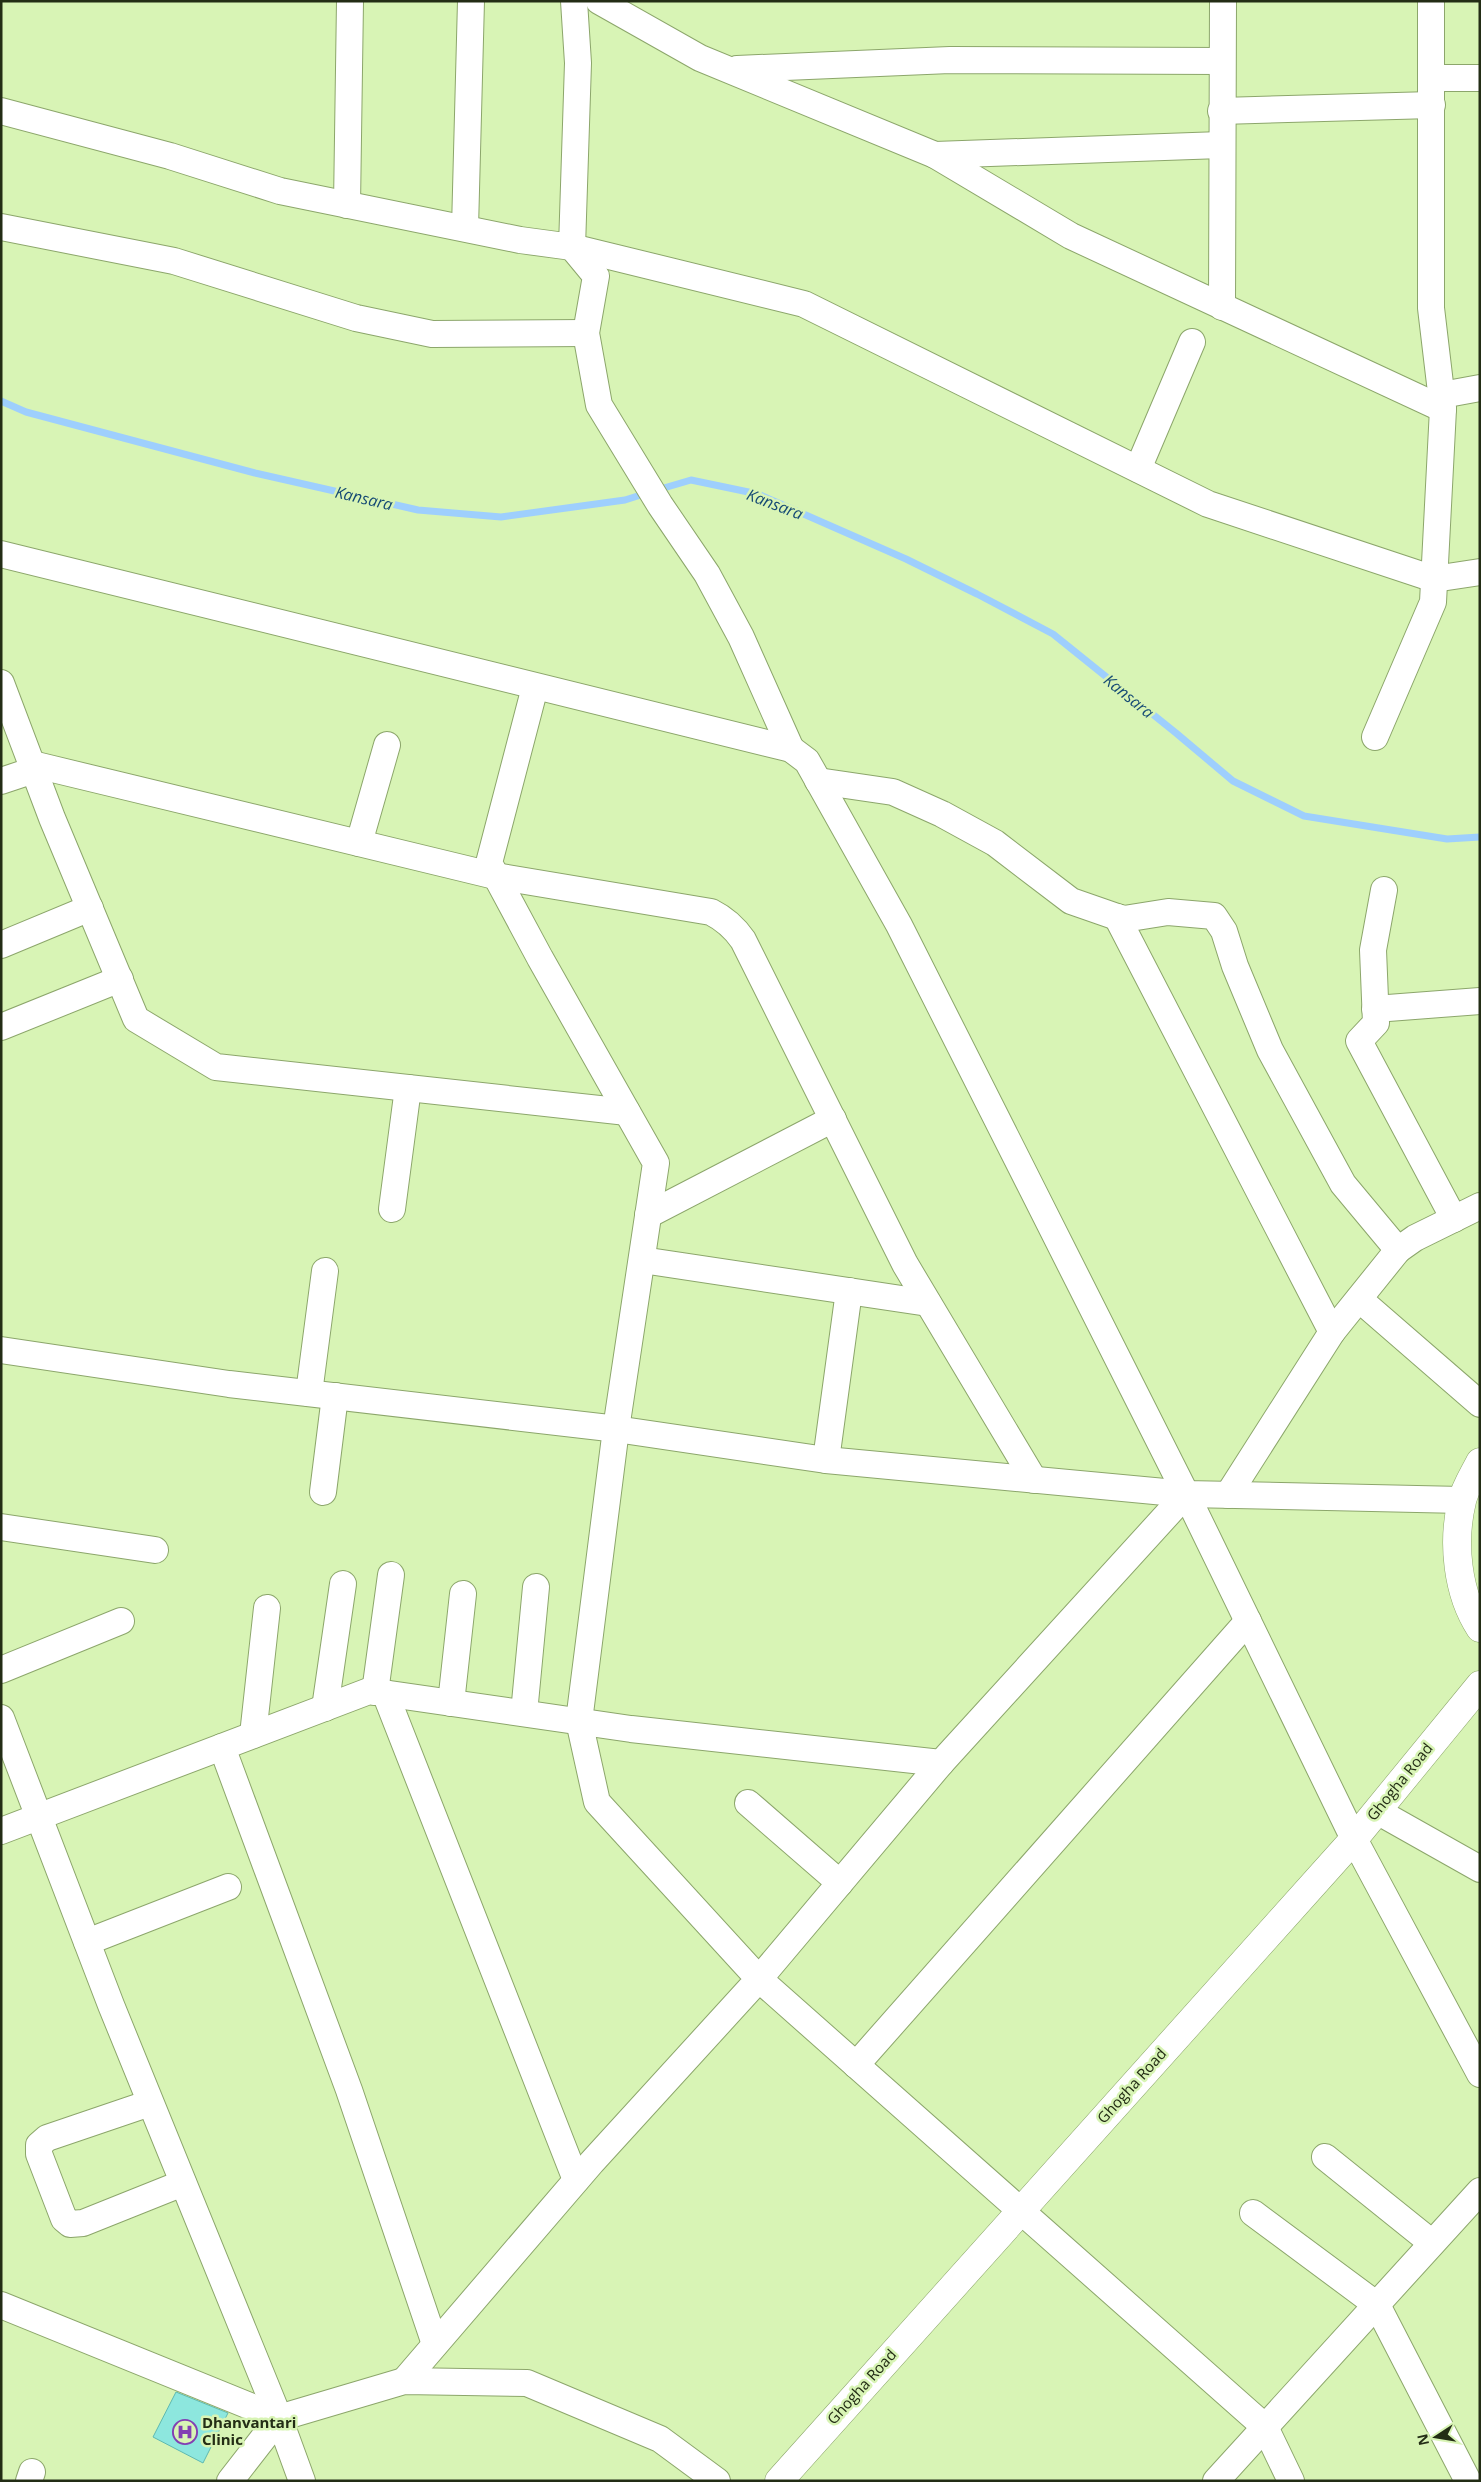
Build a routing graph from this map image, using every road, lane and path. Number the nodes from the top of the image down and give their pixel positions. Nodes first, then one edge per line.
1 (350, 1) edge
2 (471, 1) edge
3 (574, 1) edge
4 (599, 1) edge
5 (1223, 1) edge
6 (1431, 1) edge
7 (1222, 61) junction
8 (728, 70) junction
9 (1432, 78) junction
10 (1480, 78) edge
11 (1432, 104) junction
12 (1, 111) edge
13 (1221, 111) junction
14 (1221, 145) junction
15 (935, 155) junction
16 (347, 204) junction
17 (1, 226) edge
18 (466, 228) junction
19 (572, 246) junction
20 (1222, 306) junction
21 (586, 333) junction
22 (1192, 342) dead end
23 (1480, 388) edge
24 (1442, 402) junction
25 (1138, 468) junction
26 (1, 554) edge
27 (1480, 572) edge
28 (1434, 579) junction
29 (1, 683) edge
30 (535, 687) junction
31 (1375, 736) dead end
32 (387, 745) dead end
33 (791, 748) junction
34 (33, 767) junction
35 (818, 781) junction
36 (1, 782) edge
37 (359, 843) junction
38 (495, 876) junction
39 (1384, 890) dead end
40 (90, 908) junction
41 (1117, 917) junction
42 (1, 945) edge
43 (120, 979) junction
44 (1480, 1001) edge
45 (1375, 1009) junction
46 (1, 1027) edge
47 (408, 1088) junction
48 (627, 1112) junction
49 (833, 1119) junction
50 (1480, 1206) edge
51 (392, 1210) dead end
52 (648, 1215) junction
53 (1454, 1219) junction
54 (1398, 1250) junction
55 (642, 1260) junction
56 (325, 1271) dead end
57 (849, 1291) junction
58 (1359, 1299) junction
59 (928, 1303) junction
60 (1332, 1332) junction
61 (1, 1350) edge
62 (309, 1393) junction
63 (335, 1396) junction
64 (1480, 1404) edge
65 (616, 1429) junction
66 (826, 1460) junction
67 (1480, 1462) edge
68 (1034, 1480) junction
69 (323, 1492) dead end
70 (1186, 1494) junction
71 (1228, 1495) junction
72 (1462, 1500) junction
73 (1, 1527) edge
74 (155, 1550) dead end
75 (391, 1575) dead end
76 (342, 1584) dead end
77 (536, 1587) dead end
78 (463, 1594) dead end
79 (267, 1608) dead end
80 (1248, 1621) junction
81 (120, 1622) dead end
82 (1480, 1628) edge
83 (1, 1670) edge
84 (1480, 1686) edge
85 (380, 1693) junction
86 (451, 1703) junction
87 (325, 1708) junction
88 (524, 1713) junction
89 (1, 1718) edge
90 (579, 1721) junction
91 (253, 1735) junction
92 (222, 1747) junction
93 (941, 1763) junction
94 (748, 1803) dead end
95 (1377, 1811) junction
96 (39, 1817) junction
97 (1, 1831) edge
98 (1354, 1839) junction
99 (1480, 1868) edge
100 (840, 1883) junction
101 (228, 1886) dead end
102 (87, 1942) junction
103 (759, 1979) junction
104 (856, 2065) junction
105 (1480, 2074) edge
106 (150, 2103) junction
107 (1325, 2157) dead end
108 (576, 2180) junction
109 (183, 2183) junction
110 (1480, 2191) edge
111 (1021, 2211) junction
112 (1253, 2213) dead end
113 (1432, 2244) junction
114 (1, 2305) edge
115 (1378, 2305) junction
116 (435, 2344) junction
117 (404, 2381) junction
118 (278, 2418) junction
119 (1265, 2427) junction
120 (230, 2481) edge
121 (302, 2481) edge
122 (717, 2481) edge
123 (778, 2481) edge
124 (1216, 2481) edge
125 (1291, 2481) edge
126 (1468, 2481) edge

1 - 16 street
2 - 18 street
3 - 19 street
4 - 8 street
5 - 7 street
6 - 9 street
7 - 8 street
7 - 13 street
8 - 15 street
9 - 10 street
9 - 11 street
11 - 13 street
11 - 24 street
12 - 16 street
13 - 14 street
14 - 15 street
14 - 20 street
15 - 20 street
16 - 18 street
17 - 21 street
18 - 19 street
19 - 21 street
19 - 25 street
20 - 24 street
21 - 33 street
22 - 25 street
23 - 24 street
24 - 28 street
25 - 28 street
26 - 30 street
27 - 28 street
28 - 31 street
29 - 34 street
30 - 33 street
30 - 38 street
32 - 37 street
33 - 35 street
34 - 36 street
34 - 37 street
34 - 40 street
35 - 41 street
35 - 70 street
37 - 38 street
38 - 48 street
38 - 49 street
39 - 45 street
40 - 42 street
40 - 43 street
41 - 54 street
41 - 60 street
43 - 46 street
43 - 47 street
44 - 45 street
45 - 53 street
47 - 48 street
47 - 51 street
48 - 52 street
49 - 52 street
49 - 59 street
50 - 53 street
52 - 55 street
53 - 54 street
54 - 58 street
55 - 57 street
55 - 65 street
56 - 62 street
57 - 59 street
57 - 66 street
58 - 60 street
58 - 64 street
59 - 68 street
60 - 71 street
61 - 62 street
62 - 63 street
63 - 65 street
63 - 69 street
65 - 66 street
65 - 90 street
66 - 68 street
67 - 72 main road
68 - 70 street
70 - 71 street
70 - 80 street
70 - 93 street
71 - 72 street
72 - 82 main road
73 - 74 street
75 - 85 street
76 - 87 street
77 - 88 street
78 - 86 street
79 - 91 street
80 - 98 street
80 - 104 street
81 - 83 street
84 - 95 main road, Ghogha Road
85 - 86 street
85 - 87 street
85 - 108 street
86 - 88 street
87 - 91 street
88 - 90 street
89 - 96 street
90 - 93 street
90 - 103 street
91 - 92 street
92 - 96 street
92 - 116 street
93 - 100 street
94 - 100 street
95 - 98 main road, Ghogha Road
95 - 99 street
96 - 97 street
96 - 102 street
98 - 105 street
98 - 111 main road, Ghogha Road
100 - 103 street
101 - 102 street
102 - 106 street
103 - 104 street
103 - 108 street
104 - 111 street
106 - 109 street
106 - 109 street
107 - 113 street
108 - 116 street
109 - 118 street
110 - 113 street
111 - 119 street
111 - 123 main road, Ghogha Road
112 - 115 street
113 - 115 street
114 - 118 street
115 - 119 street
115 - 126 street
116 - 117 street
117 - 118 street
117 - 122 street
118 - 120 street
118 - 121 street
119 - 124 street
119 - 125 street

